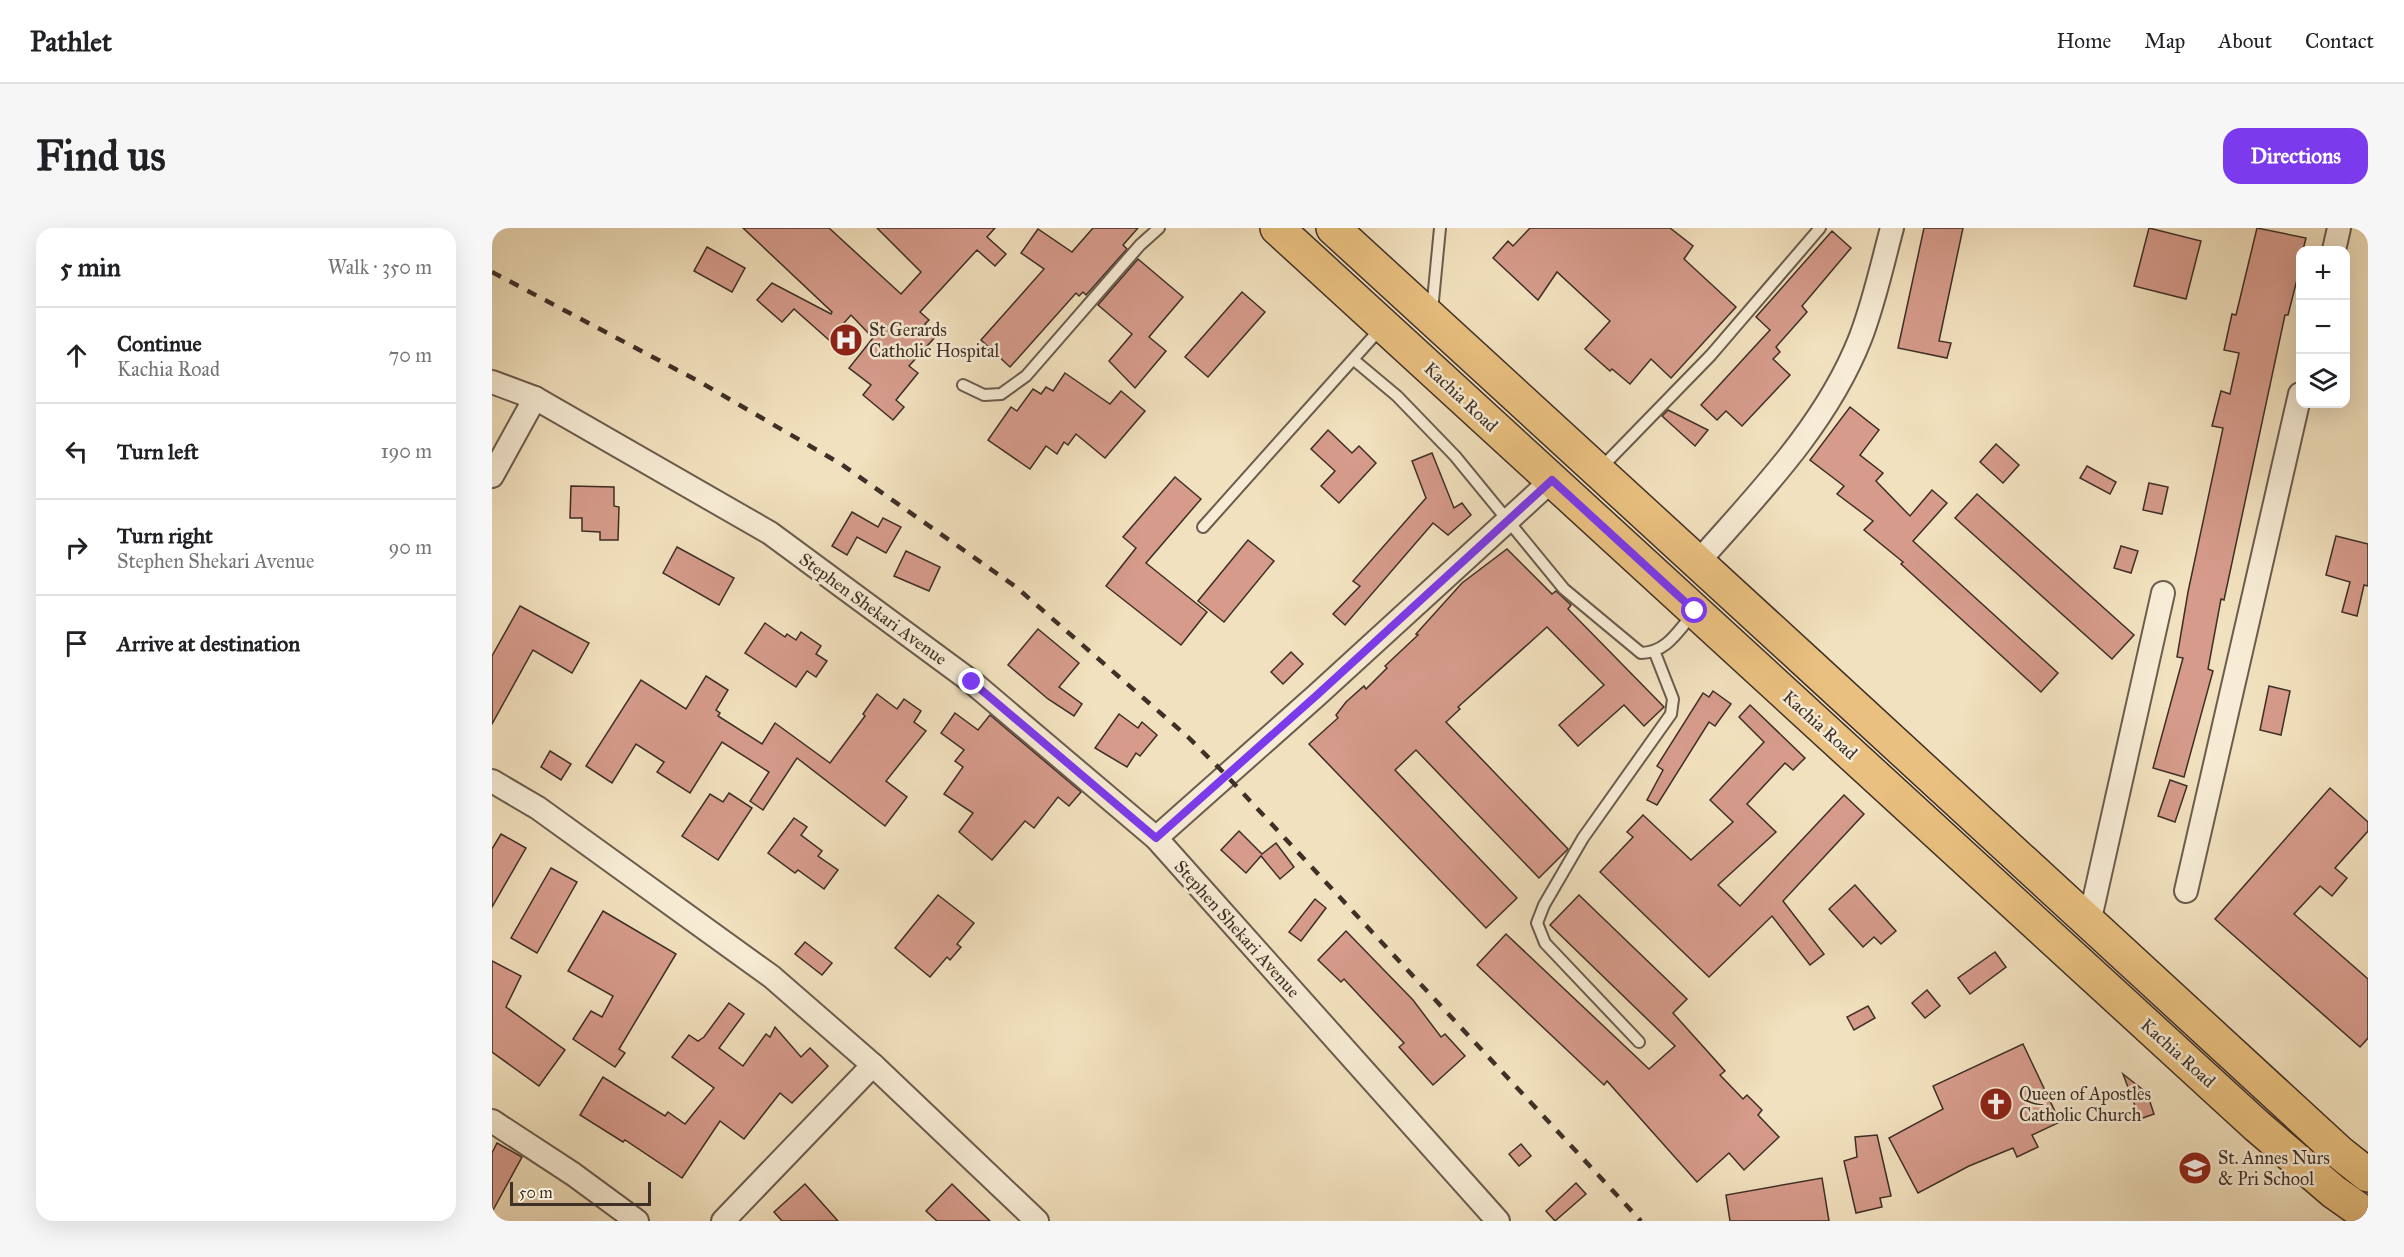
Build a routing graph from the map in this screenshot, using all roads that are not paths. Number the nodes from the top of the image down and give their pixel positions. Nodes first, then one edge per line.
1 (1159, 228) edge
2 (1277, 228) edge
3 (1333, 228) edge
4 (1440, 228) edge
5 (1820, 228) edge
6 (1892, 228) edge
7 (2339, 228) edge
8 (2335, 246) edge
9 (1431, 317) junction
10 (1383, 326) junction
11 (1354, 360) junction
12 (492, 382) edge
13 (963, 385) dead end
14 (535, 398) junction
15 (2298, 408) edge
16 (1599, 470) junction
17 (492, 476) edge
18 (1552, 480) junction
19 (1507, 520) junction
20 (1203, 527) dead end
21 (1699, 561) junction
22 (2163, 593) dead end
23 (1695, 611) junction
24 (1655, 653) junction
25 (492, 781) edge
26 (1156, 838) junction
27 (2186, 891) dead end
28 (2089, 923) junction
29 (1639, 1042) dead end
30 (873, 1065) junction
31 (492, 1121) edge
32 (2368, 1175) edge
33 (2368, 1216) edge
34 (637, 1221) edge
35 (723, 1221) edge
36 (1037, 1221) edge
37 (1498, 1221) edge

1 - 13 lane
2 - 10 main road, Kachia Road
3 - 9 main road, Kachia Road
4 - 9 lane
5 - 16 lane
6 - 21 street
7 - 8 street
9 - 16 main road, Kachia Road
10 - 11 lane
10 - 18 main road, Kachia Road
11 - 19 lane
11 - 20 lane
12 - 14 street, Stephen Shekari Avenue
14 - 17 street
14 - 26 street, Stephen Shekari Avenue
15 - 27 street
16 - 21 main road, Kachia Road
18 - 19 street
18 - 23 main road, Kachia Road
19 - 24 lane
19 - 26 street
21 - 28 main road, Kachia Road
22 - 28 street
23 - 24 lane
23 - 33 main road, Kachia Road
24 - 29 lane
25 - 30 street
26 - 37 street, Stephen Shekari Avenue
28 - 32 main road, Kachia Road
30 - 35 street
30 - 36 street
31 - 34 street

